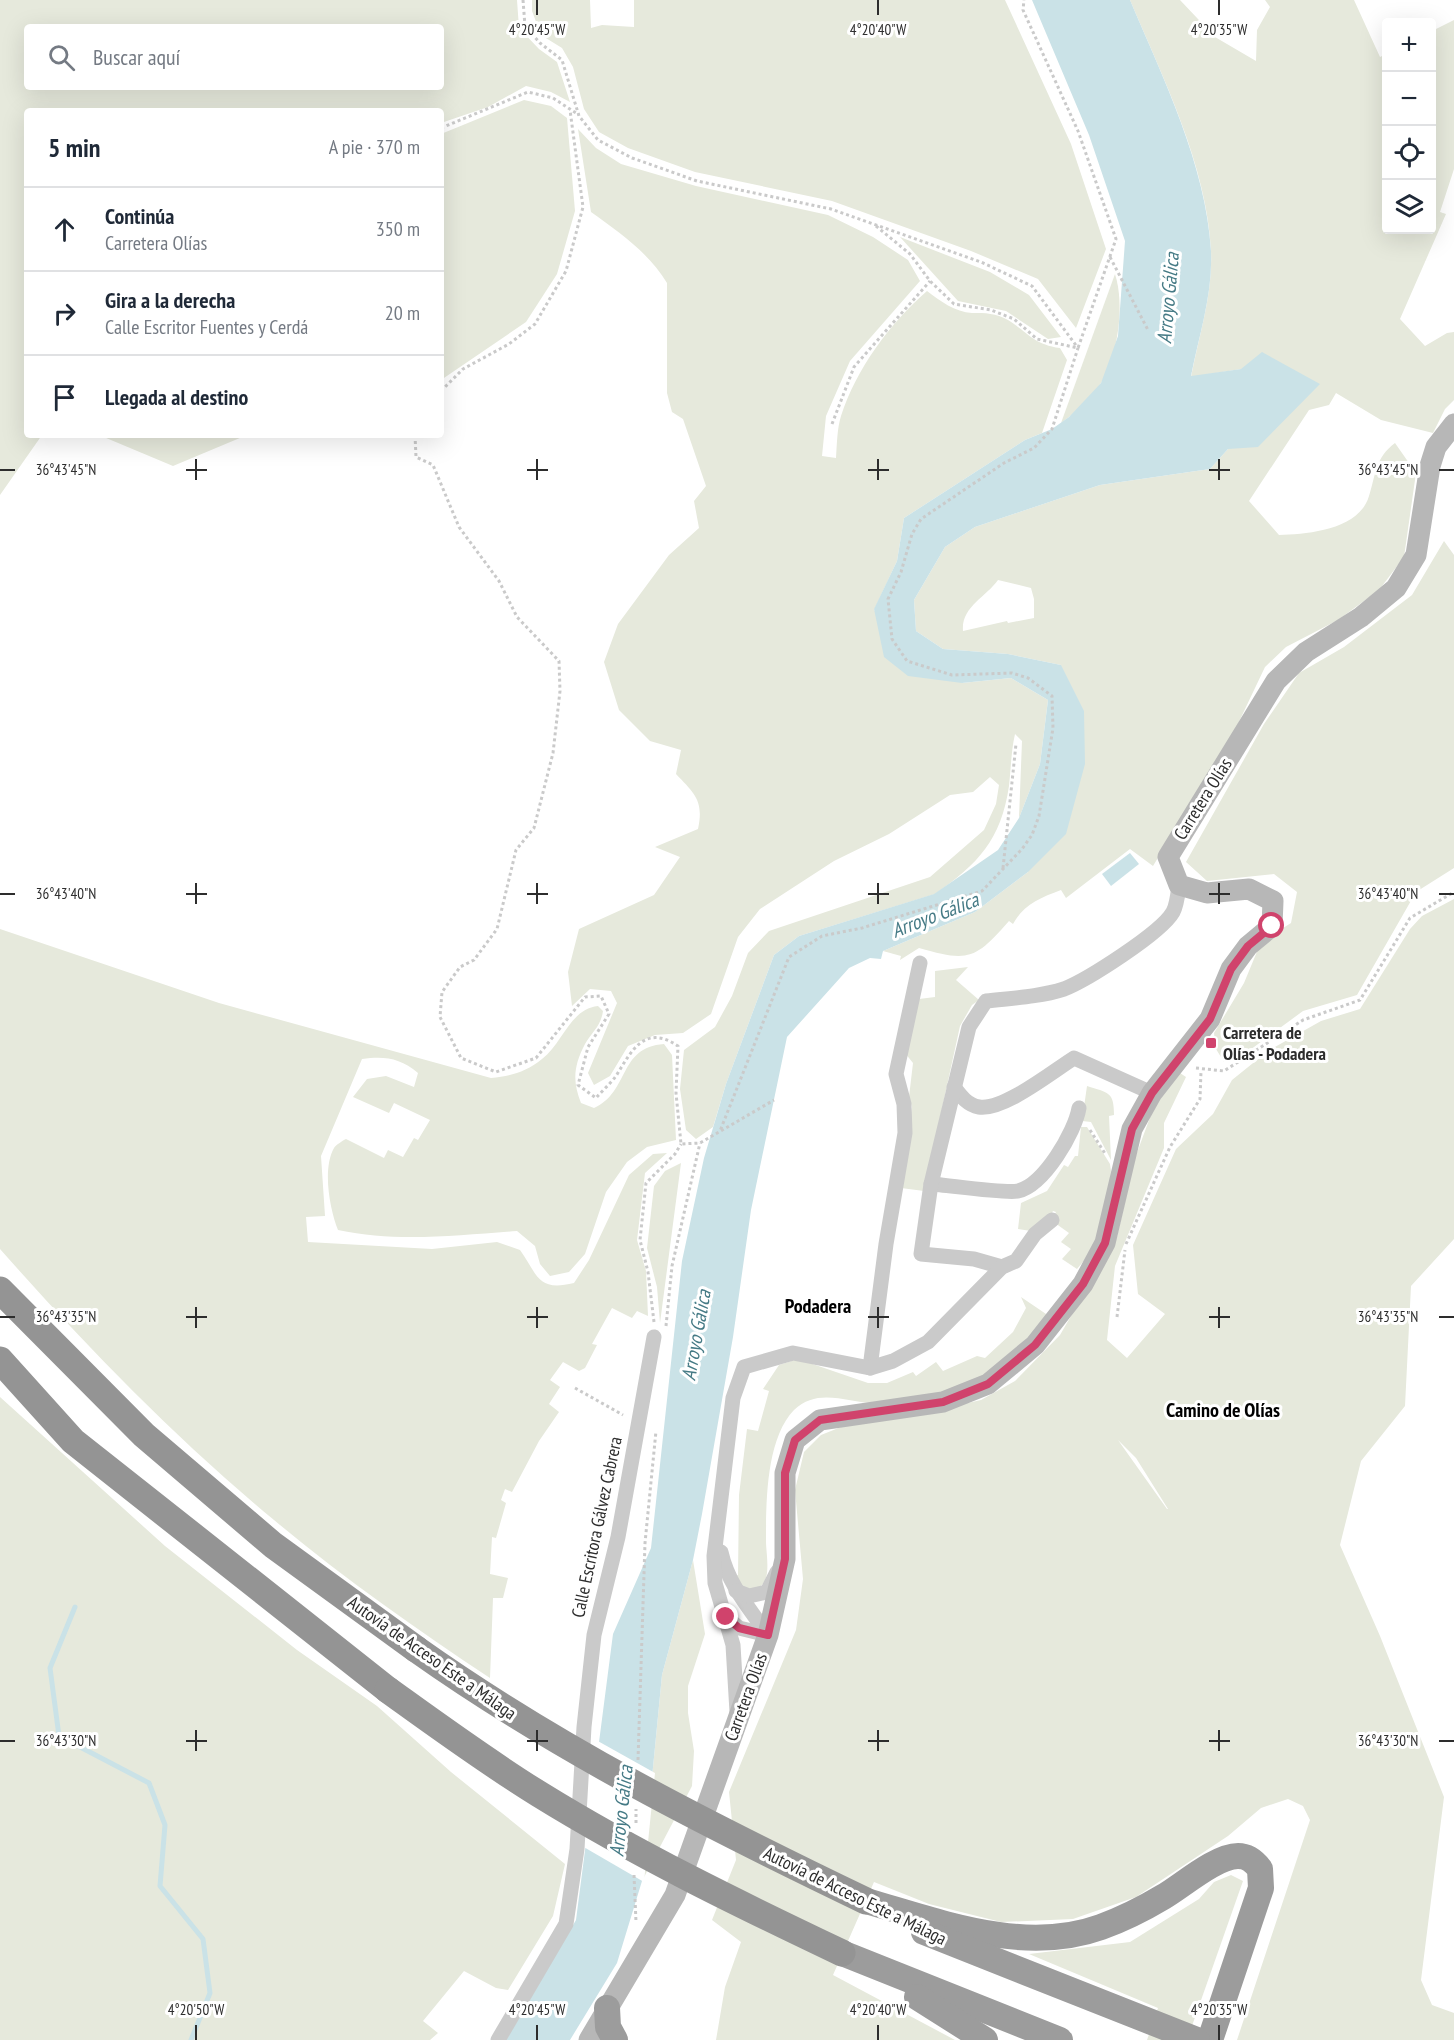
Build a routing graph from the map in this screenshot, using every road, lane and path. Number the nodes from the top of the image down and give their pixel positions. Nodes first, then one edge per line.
1 (523, 0) edge
2 (1024, 0) edge
3 (570, 110) junction
4 (579, 116) junction
5 (444, 127) edge
6 (873, 224) junction
7 (1110, 257) junction
8 (930, 281) junction
9 (1148, 330) dead end
10 (1078, 348) junction
11 (444, 388) edge
12 (832, 424) dead end
13 (1454, 424) edge
14 (415, 438) edge
15 (1016, 744) dead end
16 (1002, 870) junction
17 (1179, 885) junction
18 (1454, 892) edge
19 (920, 963) dead end
20 (1178, 1061) junction
21 (1201, 1070) junction
22 (954, 1086) junction
23 (1152, 1093) junction
24 (774, 1100) dead end
25 (1079, 1108) dead end
26 (1076, 1125) junction
27 (720, 1131) junction
28 (681, 1144) junction
29 (1123, 1174) junction
30 (931, 1184) junction
31 (1052, 1220) dead end
32 (1002, 1267) junction
33 (0, 1290) edge
34 (1117, 1317) dead end
35 (654, 1337) joint
36 (0, 1360) edge
37 (870, 1368) junction
38 (575, 1388) dead end
39 (638, 1424) junction
40 (717, 1531) junction
41 (785, 1559) junction
42 (644, 1564) dead end
43 (736, 1591) junction
44 (726, 1617) junction
45 (768, 1635) junction
46 (738, 1719) junction
47 (637, 1772) dead end
48 (636, 1807) dead end
49 (635, 1830) dead end
50 (634, 1865) dead end
51 (866, 1901) junction
52 (634, 1905) dead end
53 (849, 1956) junction
54 (608, 2008) junction
55 (498, 2040) edge
56 (589, 2040) edge
57 (615, 2040) edge
58 (985, 2040) edge
59 (1060, 2040) edge
60 (1197, 2040) edge
61 (1210, 2040) edge

1 - 4 path
2 - 7 path
3 - 4 path
3 - 5 path
3 - 11 path
4 - 6 path
6 - 8 path
6 - 10 path
7 - 9 path
7 - 10 path
8 - 10 path
8 - 12 path
10 - 16 path
13 - 17 main road, Carretera Olías
14 - 28 path
15 - 16 path
16 - 27 path
17 - 20 main road, Carretera Olías
17 - 22 street
18 - 21 path
19 - 37 street
20 - 21 path
20 - 23 main road, Carretera Olías
21 - 34 path
22 - 23 street
22 - 30 street
23 - 29 main road, Carretera Olías
24 - 27 path
25 - 26 street
26 - 29 path
26 - 30 street
27 - 28 path
28 - 35 path
29 - 41 main road, Carretera Olías
30 - 32 street
31 - 32 street
32 - 37 street
33 - 51 highway, Autovía de Acceso Este a Málaga, bridge
35 - 39 street, Calle Escritora Gálvez Cabrera
36 - 53 highway, bridge
37 - 40 street
38 - 39 path
39 - 55 street, Calle Escritora Gálvez Cabrera
40 - 43 street
40 - 44 street
41 - 43 street
41 - 45 main road, Carretera Olías
42 - 47 path
43 - 45 street
44 - 45 street
44 - 46 street
45 - 46 main road, Carretera Olías
46 - 54 main road, Carretera Olías
48 - 49 path
50 - 52 path
51 - 60 highway, Autovía de Acceso Este a Málaga
51 - 61 highway
53 - 58 highway
53 - 59 highway
54 - 56 main road, Carretera Olías
54 - 57 highway

